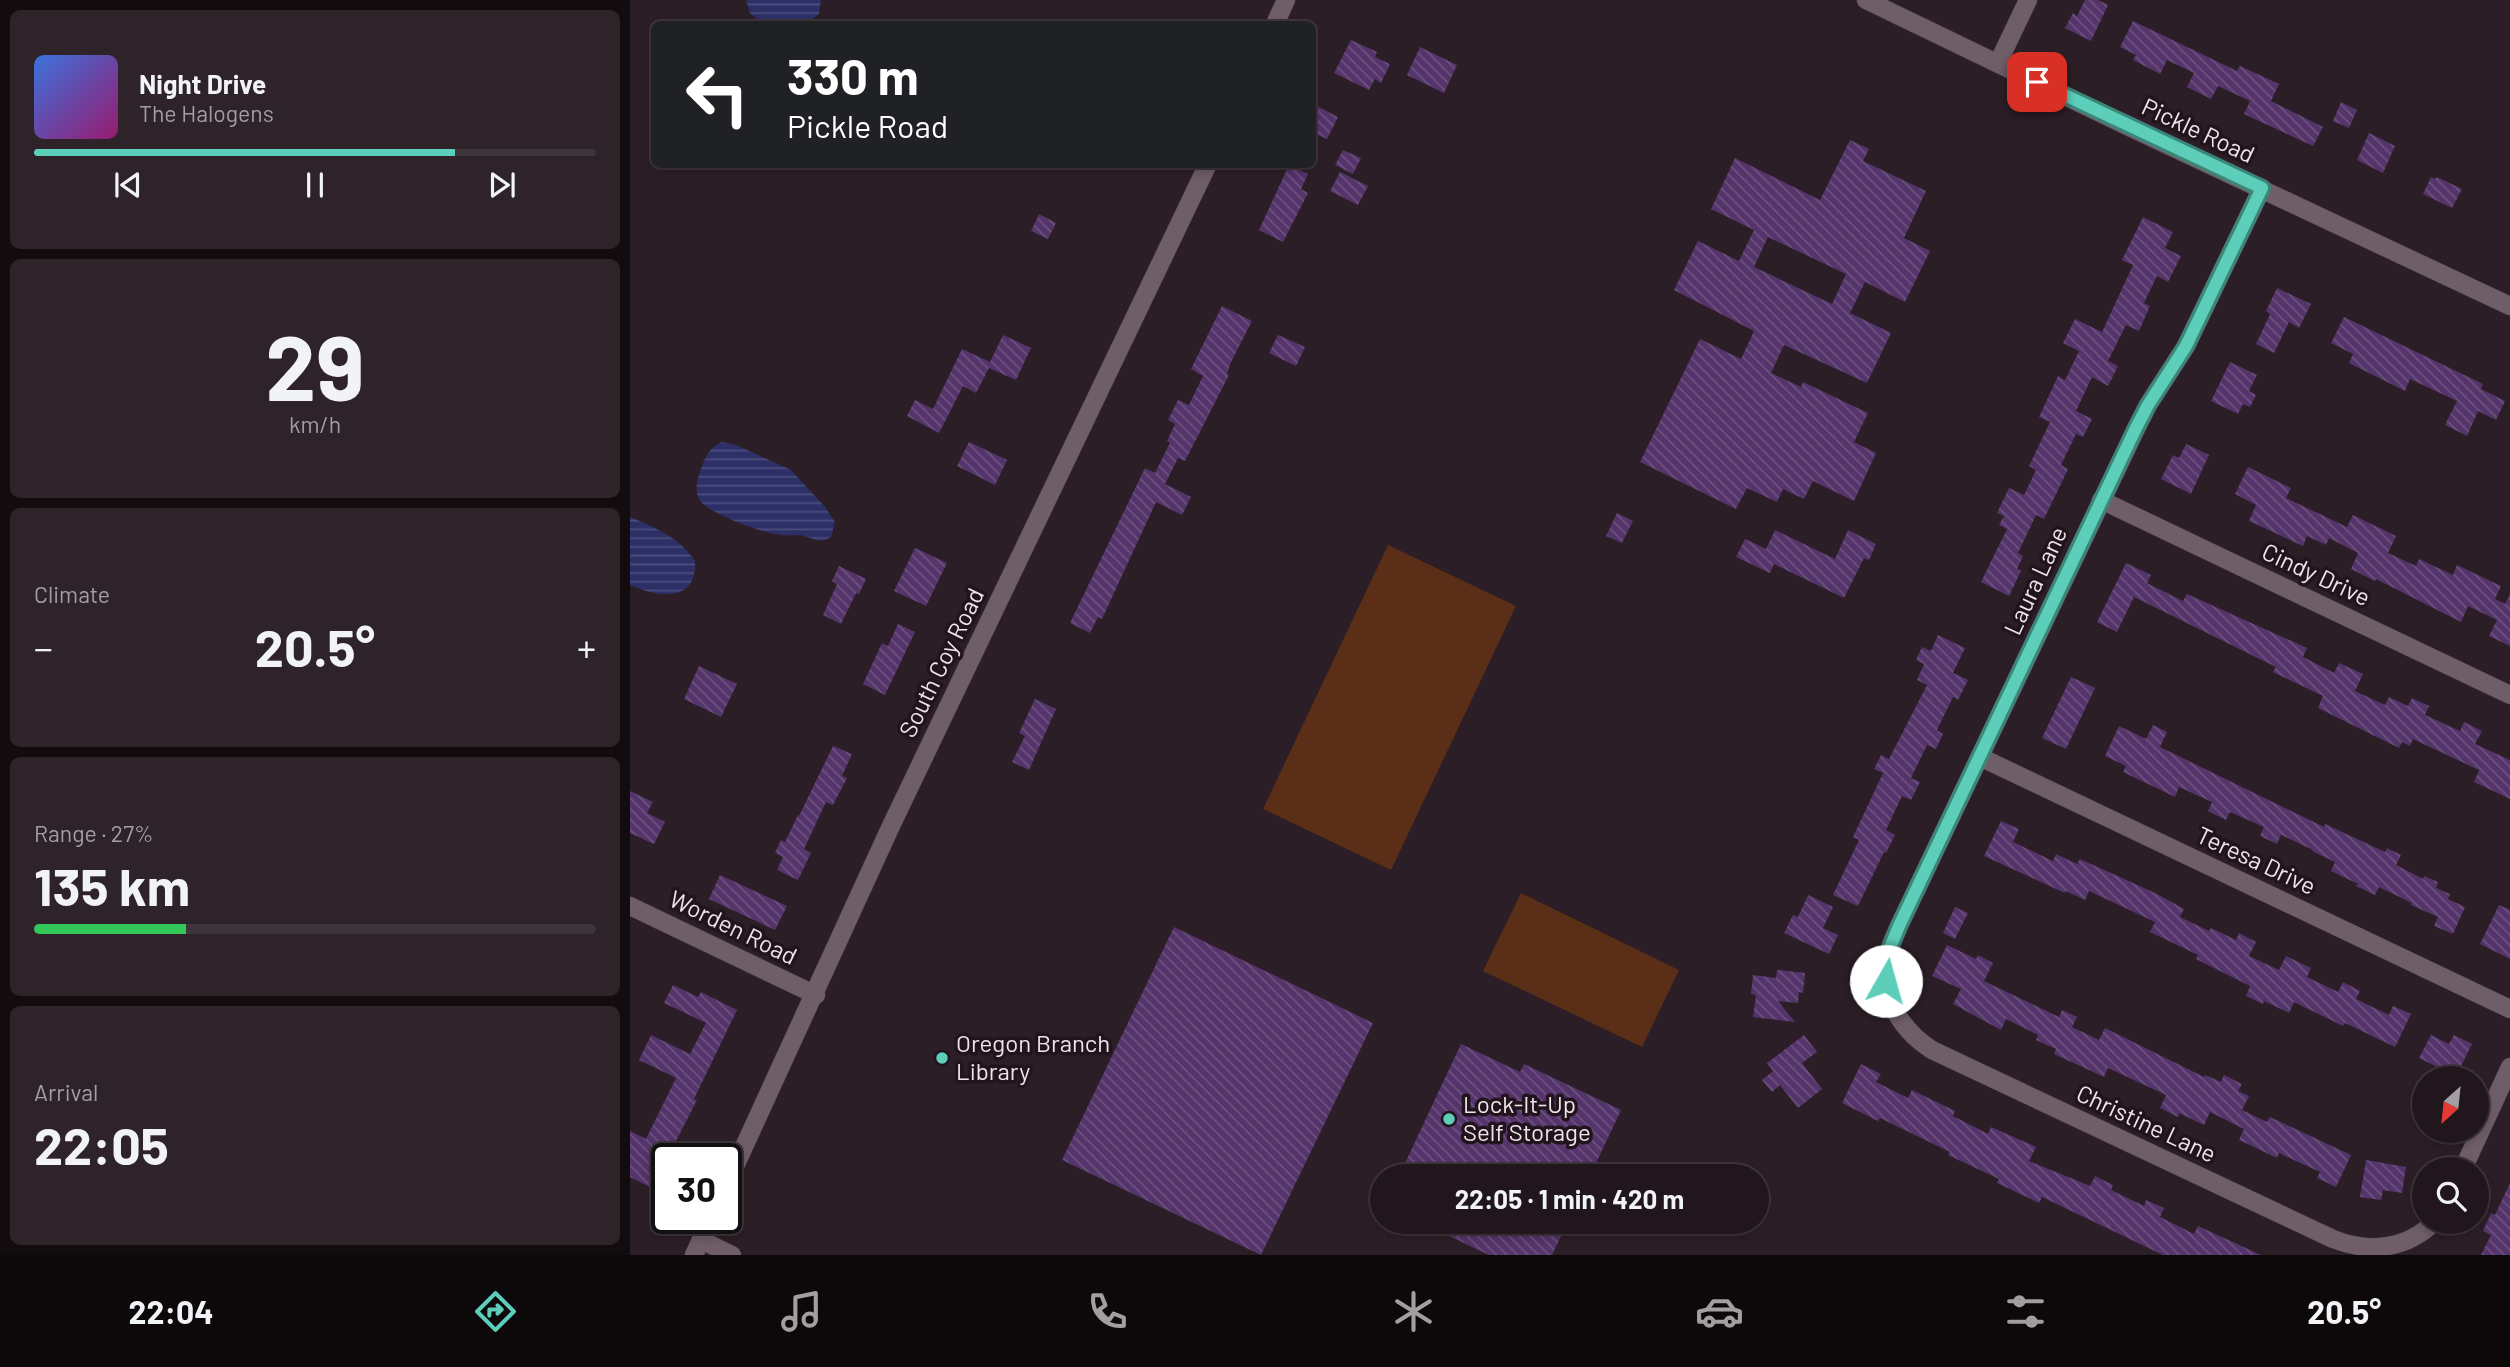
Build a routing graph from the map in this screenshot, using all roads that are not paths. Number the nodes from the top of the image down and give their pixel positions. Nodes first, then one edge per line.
1 (1286, 0) edge
2 (1866, 0) edge
3 (2028, 0) edge
4 (1276, 21) edge
5 (1998, 63) junction
6 (1206, 168) edge
7 (2262, 188) junction
8 (2510, 306) edge
9 (2101, 500) junction
10 (2510, 695) edge
11 (1980, 757) junction
12 (630, 906) edge
13 (816, 995) junction
14 (1893, 1006) joint
15 (2510, 1009) edge
16 (2510, 1068) edge
17 (742, 1152) edge
18 (2469, 1157) edge
19 (2419, 1234) edge
20 (698, 1248) edge
21 (732, 1255) edge

1 - 4 street
2 - 5 street, Pickle Road
3 - 5 street
5 - 7 street, Pickle Road
6 - 13 street, South Coy Road
7 - 8 street, Pickle Road
7 - 9 street, Laura Lane
9 - 10 street, Cindy Drive
9 - 11 street, Laura Lane
11 - 14 street, Laura Lane
11 - 15 street, Teresa Drive
12 - 13 street, Worden Road
13 - 17 street, South Coy Road
14 - 19 street, Christine Lane
16 - 18 street
20 - 21 street

